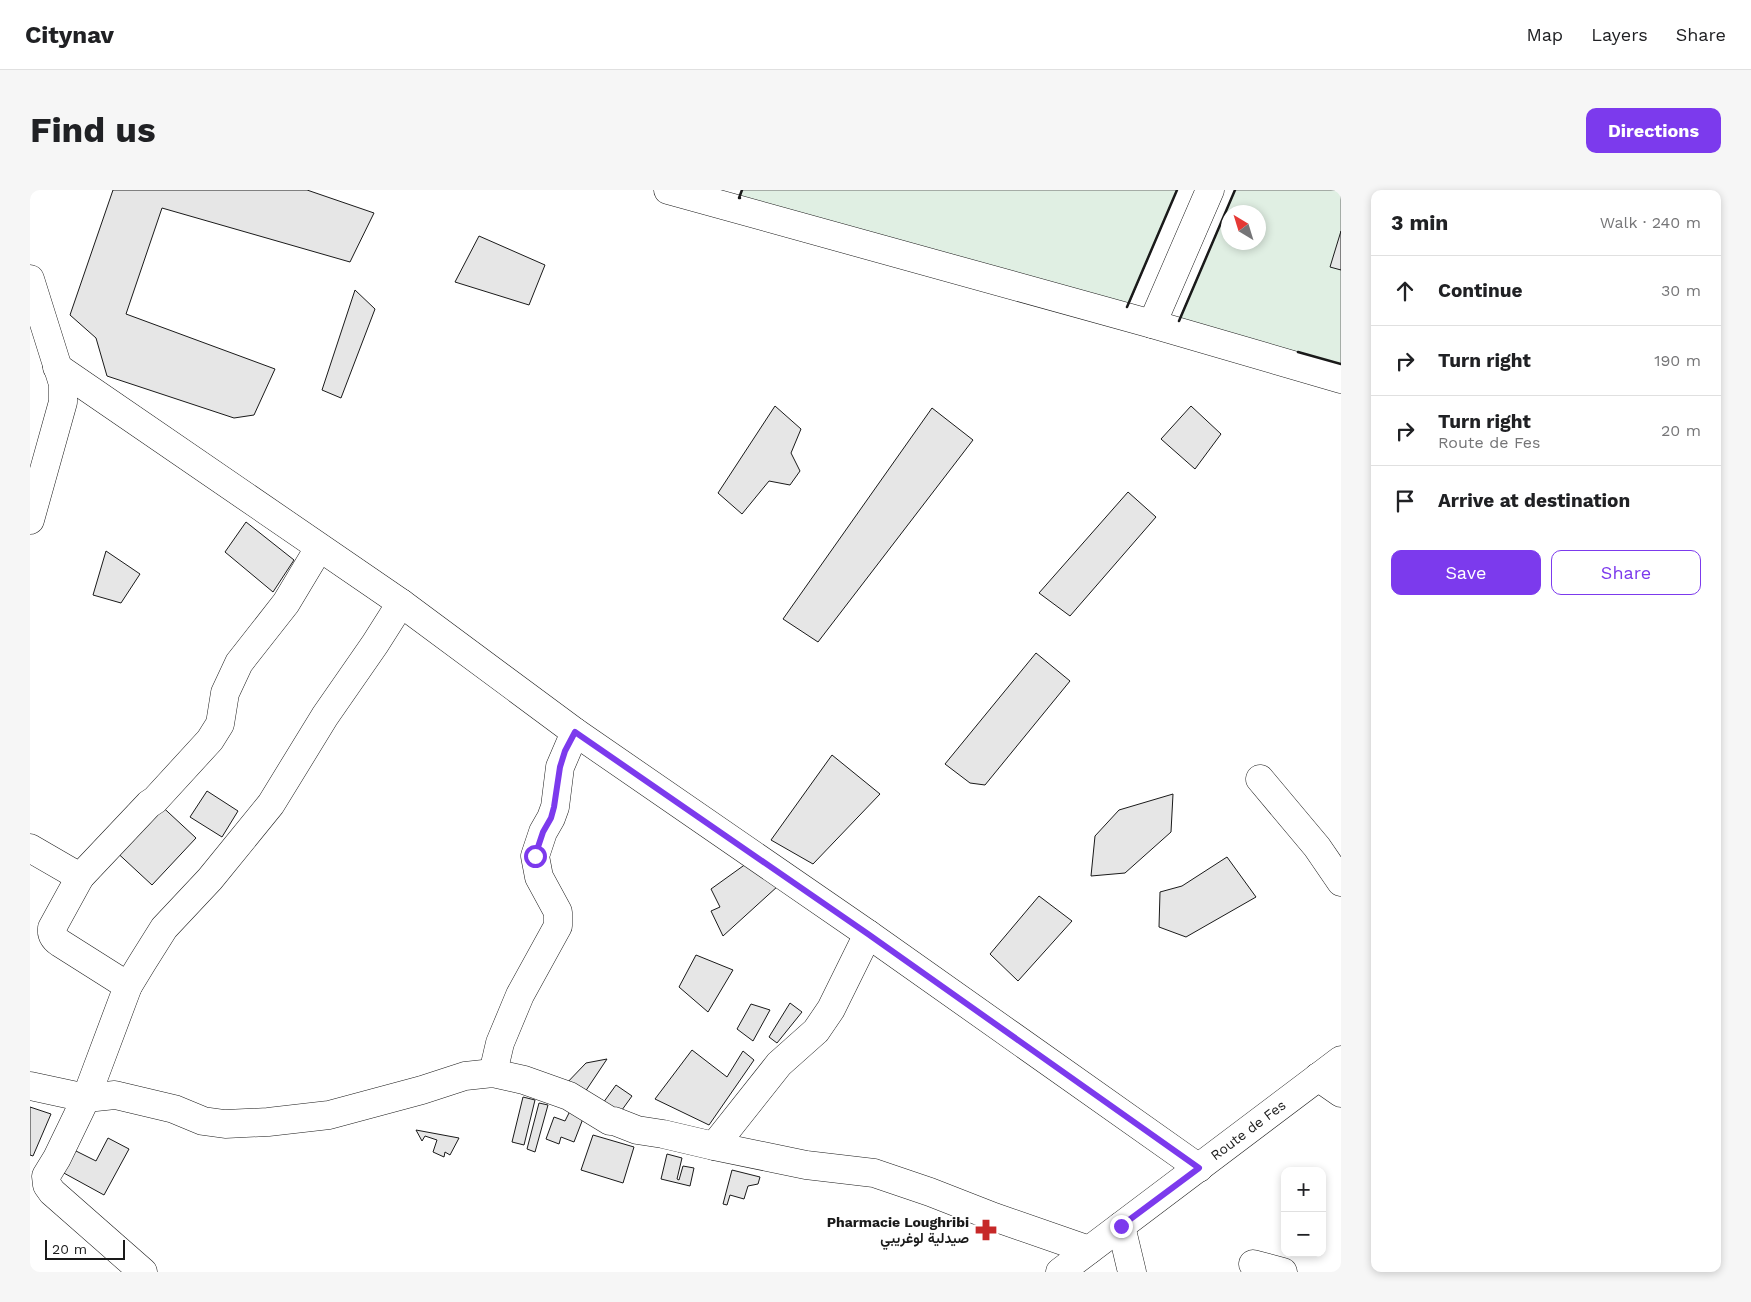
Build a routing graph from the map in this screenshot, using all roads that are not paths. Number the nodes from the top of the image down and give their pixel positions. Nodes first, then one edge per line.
1 (668, 190) edge
2 (1210, 190) edge
3 (30, 279) edge
4 (1152, 324) junction
5 (57, 367) junction
6 (1341, 379) edge
7 (30, 520) edge
8 (319, 548) junction
9 (401, 603) junction
10 (575, 732) junction
11 (1260, 779) dead end
12 (30, 848) edge
13 (80, 877) junction
14 (1341, 882) edge
15 (868, 934) junction
16 (128, 986) junction
17 (1341, 1060) edge
18 (493, 1073) junction
19 (1318, 1077) junction
20 (30, 1086) edge
21 (1341, 1093) edge
22 (86, 1098) junction
23 (714, 1146) junction
24 (1199, 1168) junction
25 (1121, 1226) junction
26 (1089, 1250) junction
27 (1254, 1264) dead end
28 (143, 1272) edge
29 (1060, 1272) edge
30 (1132, 1272) edge
31 (1283, 1272) edge

1 - 4 street
2 - 4 street
3 - 5 street
4 - 6 street
5 - 7 street
5 - 8 street
8 - 9 street
8 - 13 street
9 - 10 street
9 - 16 street
10 - 15 street
10 - 18 street
11 - 14 street
12 - 13 street
13 - 16 street
15 - 23 street
15 - 24 street
16 - 22 street
17 - 19 street, Route de Fes
18 - 22 street
18 - 23 street
19 - 21 street
19 - 24 street, Route de Fes
20 - 22 street
22 - 28 street
23 - 26 street
24 - 25 street, Route de Fes
25 - 26 street, Route de Fes
25 - 30 street
26 - 29 street, Route de Fes
27 - 31 street

